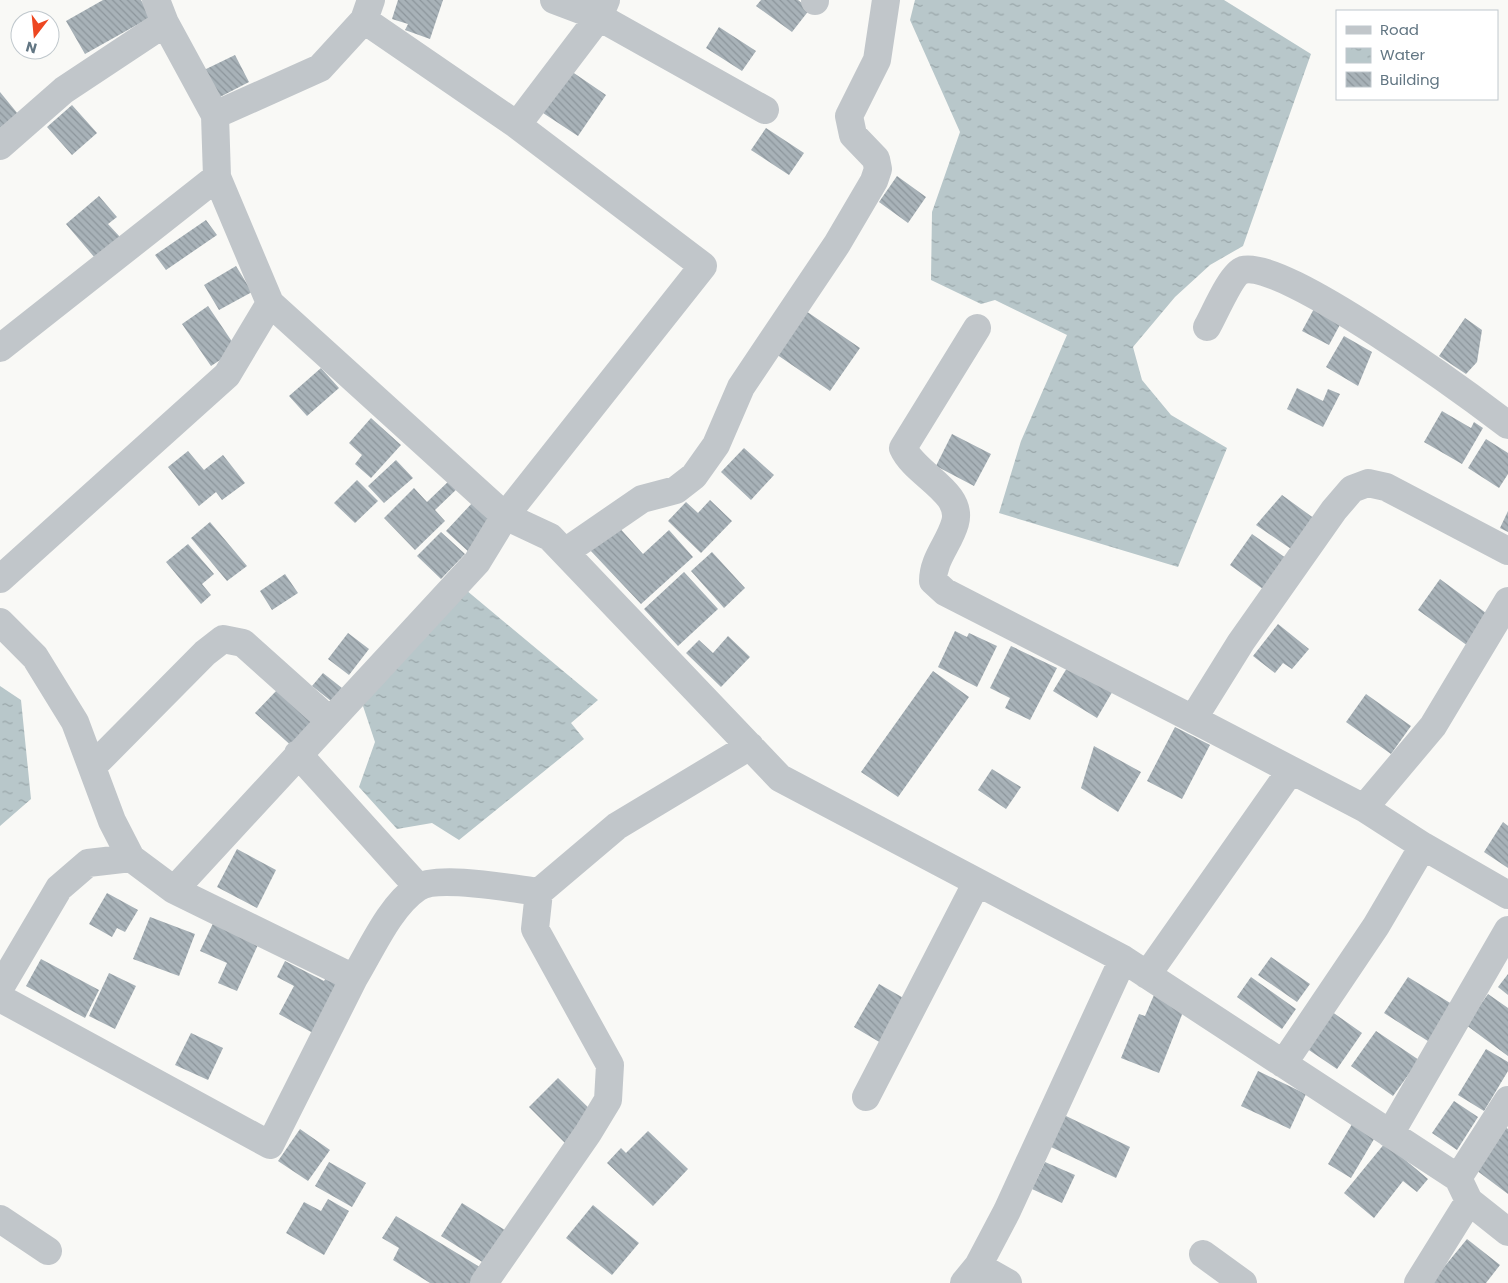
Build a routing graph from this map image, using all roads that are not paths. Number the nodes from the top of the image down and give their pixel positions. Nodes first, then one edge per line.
1 (554, 0) edge
2 (886, 0) edge
3 (602, 8) edge
4 (368, 10) edge
5 (161, 12) edge
6 (765, 110) dead end
7 (215, 115) junction
8 (517, 125) junction
9 (0, 146) edge
10 (217, 177) junction
11 (270, 303) junction
12 (1207, 327) dead end
13 (977, 328) dead end
14 (0, 348) edge
15 (1508, 425) edge
16 (505, 516) junction
17 (1508, 551) edge
18 (565, 552) junction
19 (0, 579) edge
20 (1508, 601) edge
21 (0, 622) edge
22 (1194, 719) junction
23 (329, 720) junction
24 (750, 746) junction
25 (298, 754) junction
26 (92, 767) junction
27 (1291, 770) junction
28 (1364, 808) junction
29 (1423, 846) junction
30 (131, 858) junction
31 (977, 882) junction
32 (418, 887) junction
33 (174, 890) junction
34 (539, 892) junction
35 (1508, 895) edge
36 (1508, 930) edge
37 (1123, 959) junction
38 (1147, 975) junction
39 (354, 978) junction
40 (0, 988) edge
41 (0, 998) edge
42 (1283, 1064) junction
43 (866, 1097) dead end
44 (1508, 1100) edge
45 (1390, 1134) junction
46 (1464, 1190) junction
47 (0, 1219) edge
48 (1508, 1232) edge
49 (48, 1251) dead end
50 (1204, 1254) dead end
51 (971, 1274) edge
52 (492, 1280) edge
53 (1008, 1283) edge
54 (1242, 1283) edge
55 (1418, 1283) edge

1 - 3 street
2 - 18 street
3 - 6 street
3 - 8 street
4 - 7 street
4 - 8 street
5 - 7 street
5 - 9 street
7 - 10 street
8 - 16 street
10 - 11 street
10 - 14 street
11 - 16 street
11 - 19 street
12 - 15 street
13 - 22 street
16 - 18 street
16 - 23 street
17 - 22 street
18 - 24 street
20 - 28 street
21 - 26 street
22 - 27 street
23 - 25 street
23 - 26 street
24 - 31 street
24 - 34 street
25 - 32 street
25 - 33 street
26 - 30 street
27 - 28 street
27 - 38 street
28 - 29 street
29 - 35 street
29 - 42 street
30 - 33 street
30 - 40 street
31 - 37 street
31 - 43 street
32 - 34 street
32 - 39 street
33 - 39 street
34 - 52 street
36 - 45 street
37 - 38 street
37 - 51 street
38 - 42 street
39 - 41 street
42 - 45 street
44 - 46 street
45 - 46 street
46 - 48 street
46 - 55 street
47 - 49 street
50 - 54 street
51 - 53 street

